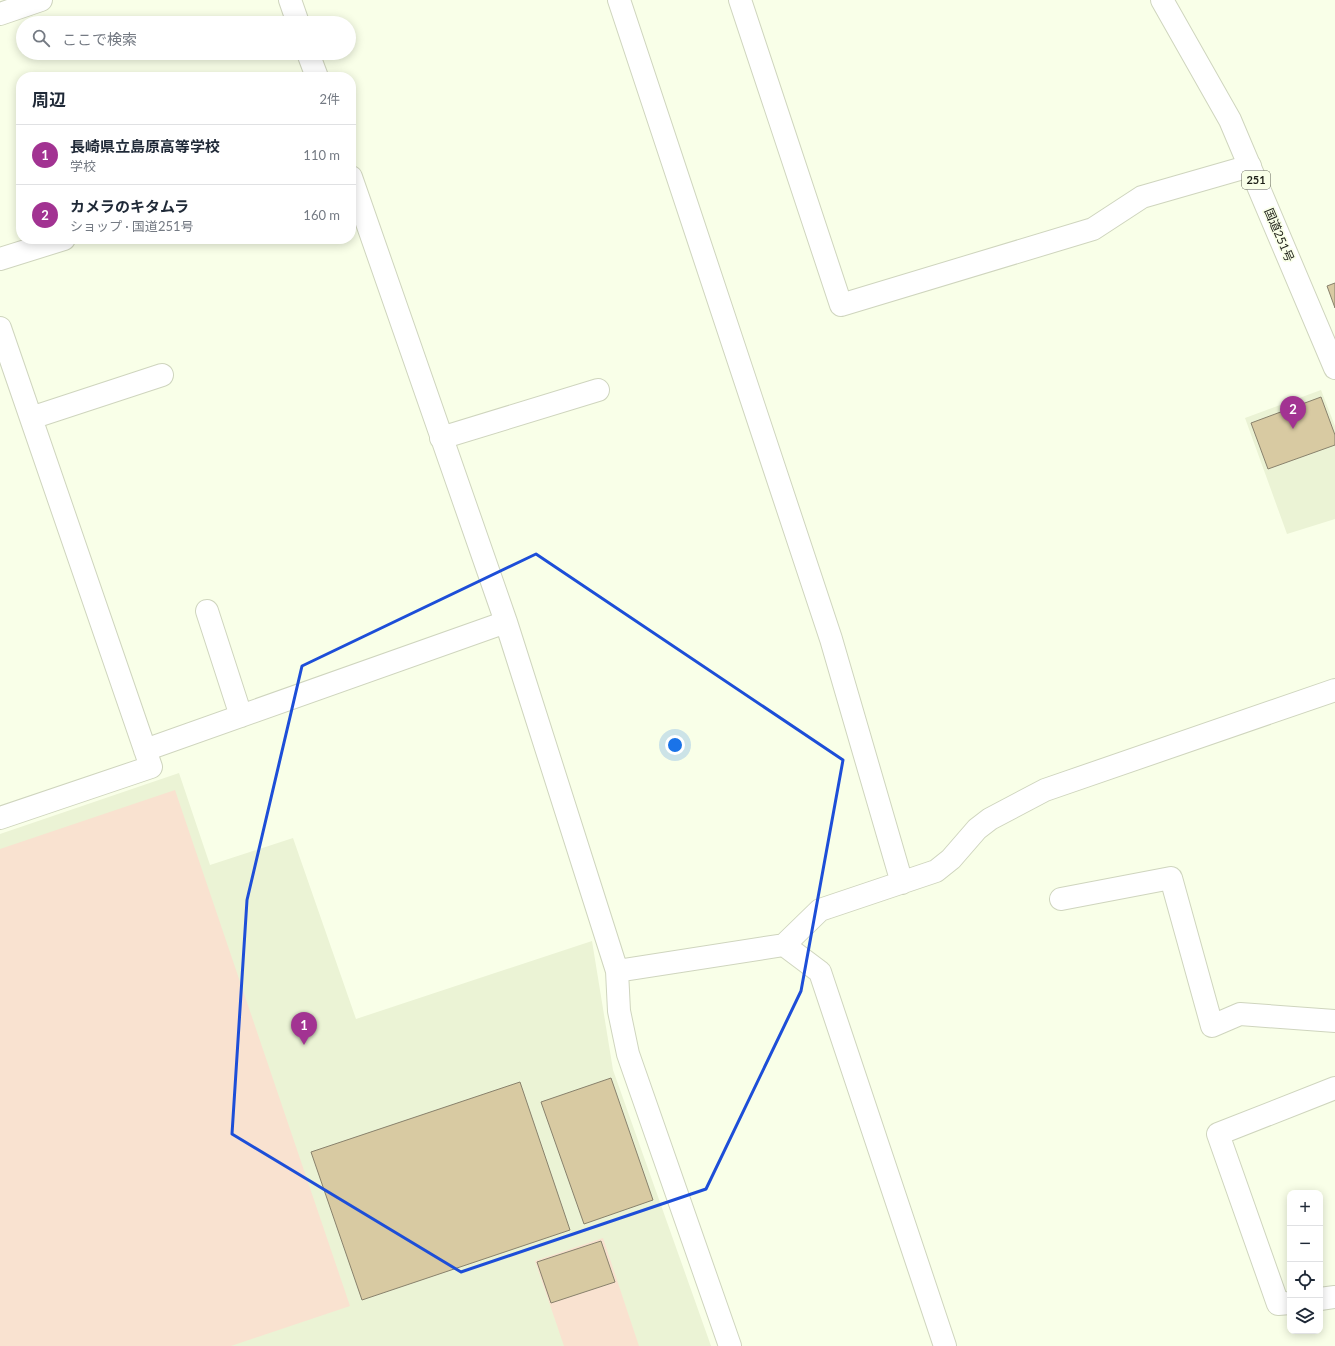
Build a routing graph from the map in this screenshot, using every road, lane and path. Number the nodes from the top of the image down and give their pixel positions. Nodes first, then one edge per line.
1 (41, 0) edge
2 (290, 0) edge
3 (619, 0) edge
4 (1162, 0) edge
5 (741, 1) edge
6 (0, 14) edge
7 (296, 16) edge
8 (311, 60) edge
9 (315, 72) edge
10 (1250, 166) junction
11 (356, 192) edge
12 (48, 244) edge
13 (0, 259) edge
14 (0, 328) edge
15 (1335, 368) edge
16 (162, 375) dead end
17 (598, 390) dead end
18 (31, 418) junction
19 (441, 438) junction
20 (207, 611) dead end
21 (506, 622) junction
22 (1335, 690) edge
23 (241, 716) junction
24 (145, 750) junction
25 (0, 818) edge
26 (902, 883) junction
27 (1061, 899) dead end
28 (784, 945) junction
29 (617, 971) junction
30 (1335, 1021) edge
31 (1335, 1088) edge
32 (1335, 1297) edge
33 (1323, 1299) edge
34 (1287, 1303) edge
35 (730, 1346) edge
36 (945, 1346) edge

1 - 6 main road
2 - 7 main road
3 - 26 main road
4 - 10 main road, 国道251号 / 251
5 - 10 main road
8 - 9 main road
10 - 15 main road, 国道251号 / 251
11 - 19 main road
12 - 13 main road
14 - 18 main road
16 - 18 main road
17 - 19 main road
18 - 24 main road
19 - 21 main road
20 - 23 main road
21 - 23 main road
21 - 29 main road
22 - 26 main road
23 - 24 main road
24 - 25 main road
26 - 28 main road
27 - 30 main road
28 - 29 main road
28 - 36 main road
29 - 35 main road
31 - 34 main road
32 - 33 main road

